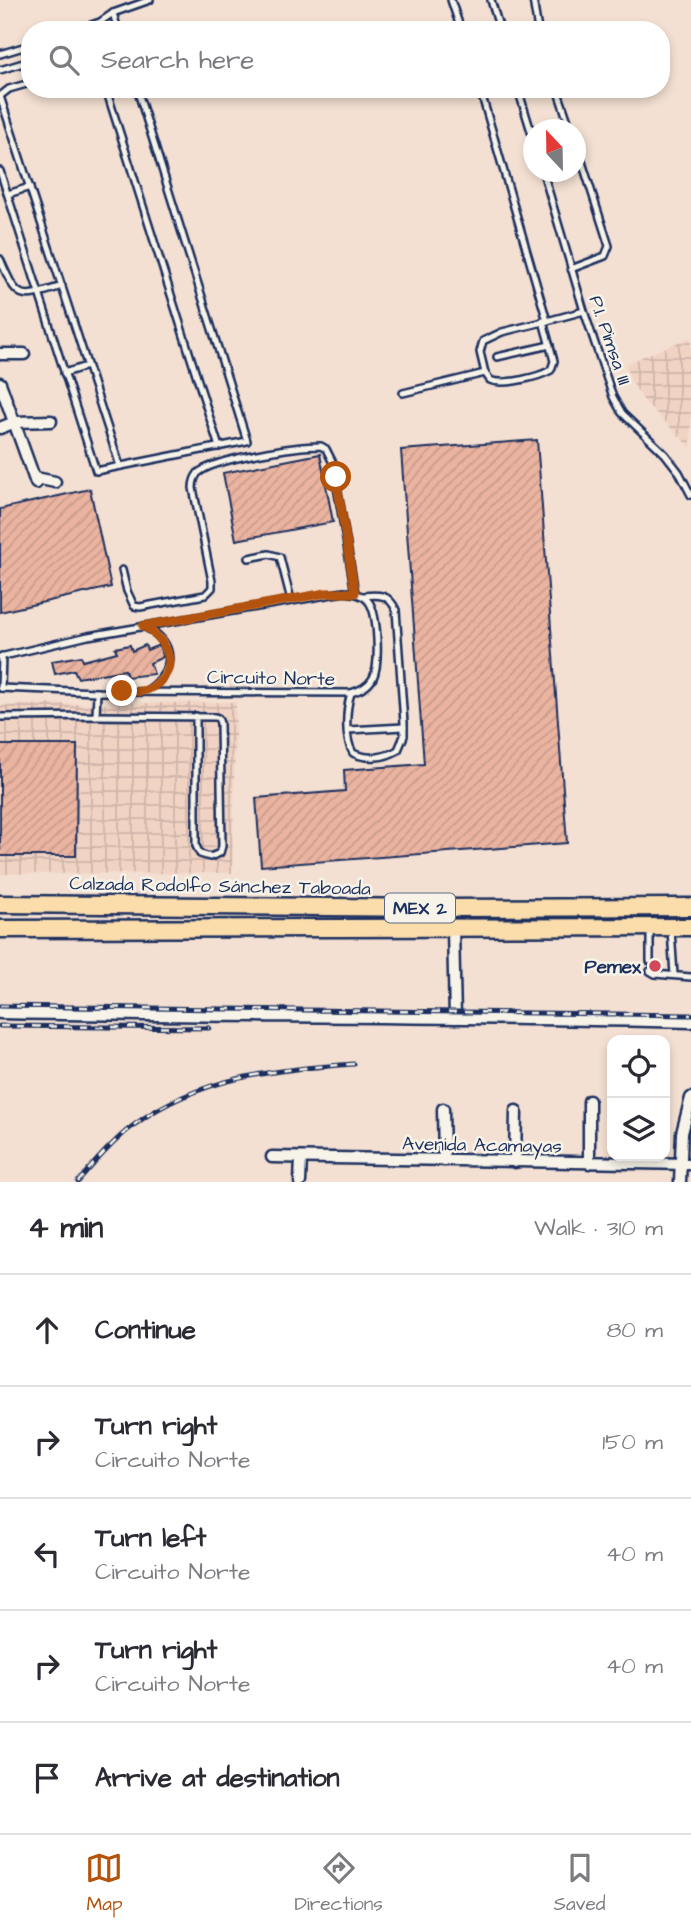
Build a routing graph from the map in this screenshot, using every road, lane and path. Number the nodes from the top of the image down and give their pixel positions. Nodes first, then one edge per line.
1 (150, 0) edge
2 (451, 0) edge
3 (491, 0) edge
4 (533, 0) edge
5 (113, 13) junction
6 (101, 21) edge
7 (115, 21) edge
8 (458, 21) edge
9 (497, 21) edge
10 (536, 21) edge
11 (21, 48) edge
12 (0, 54) edge
13 (21, 64) edge
14 (0, 71) edge
15 (21, 86) edge
16 (0, 96) edge
17 (109, 98) edge
18 (140, 98) edge
19 (483, 98) edge
20 (521, 98) edge
21 (560, 98) edge
22 (527, 119) edge
23 (567, 119) edge
24 (0, 171) edge
25 (586, 175) edge
26 (546, 182) edge
27 (30, 187) junction
28 (8, 194) junction
29 (0, 259) edge
30 (571, 269) junction
31 (62, 286) junction
32 (39, 293) junction
33 (584, 311) junction
34 (545, 321) junction
35 (550, 345) junction
36 (0, 354) edge
37 (24, 354) dead end
38 (497, 357) dead end
39 (87, 366) junction
40 (64, 373) junction
41 (485, 373) junction
42 (0, 383) edge
43 (403, 393) dead end
44 (51, 421) dead end
45 (15, 422) junction
46 (0, 428) edge
47 (219, 447) junction
48 (120, 466) junction
49 (55, 482) dead end
50 (691, 495) edge
51 (249, 558) dead end
52 (122, 570) dead end
53 (355, 593) junction
54 (363, 596) junction
55 (291, 600) junction
56 (143, 626) junction
57 (1, 656) edge
58 (1, 688) edge
59 (147, 691) junction
60 (97, 692) junction
61 (351, 693) junction
62 (96, 716) junction
63 (196, 716) junction
64 (0, 717) edge
65 (404, 727) junction
66 (348, 730) junction
67 (0, 904) edge
68 (688, 905) edge
69 (670, 927) junction
70 (691, 927) edge
71 (650, 928) junction
72 (0, 929) edge
73 (453, 929) junction
74 (650, 961) dead end
75 (650, 971) dead end
76 (674, 975) junction
77 (691, 977) edge
78 (0, 1013) edge
79 (455, 1018) junction
80 (691, 1021) edge
81 (691, 1098) edge
82 (589, 1101) dead end
83 (443, 1109) dead end
84 (516, 1111) dead end
85 (272, 1157) dead end
86 (301, 1158) junction
87 (443, 1160) junction
88 (515, 1161) junction
89 (589, 1163) junction
90 (685, 1164) edge
91 (300, 1182) edge
92 (680, 1182) edge

1 - 5 lane
2 - 8 lane
3 - 9 lane
4 - 10 lane
5 - 6 lane
5 - 7 lane
11 - 12 lane
13 - 14 lane
15 - 16 lane
16 - 27 lane
17 - 47 lane
18 - 47 lane
19 - 34 lane
20 - 22 lane
21 - 23 lane
24 - 28 lane
25 - 30 lane
26 - 30 lane, P.I. Pimsa III
27 - 28 lane
27 - 31 lane
28 - 32 lane
29 - 32 lane
30 - 33 lane, P.I. Pimsa III
31 - 32 lane
31 - 39 lane
32 - 40 lane
33 - 34 lane
33 - 50 lane, P.I. Pimsa III
34 - 35 lane
34 - 41 lane
35 - 38 lane
35 - 41 lane
36 - 37 street
39 - 40 lane
39 - 48 lane
40 - 48 lane
41 - 43 lane
42 - 45 street
44 - 45 street
45 - 46 street
45 - 49 street
47 - 48 lane
51 - 55 lane
52 - 53 lane
53 - 54 lane
53 - 55 lane
54 - 61 lane, Circuito Norte
54 - 65 lane
55 - 56 lane
56 - 57 lane
56 - 59 lane
57 - 58 lane
58 - 60 lane, Circuito Norte
59 - 60 lane, Circuito Norte
59 - 61 lane, Circuito Norte
60 - 62 lane
61 - 66 lane
62 - 63 lane
62 - 64 lane
63 - 63 lane
65 - 66 lane
65 - 66 lane
67 - 68 main road, Calzada Rodolfo Sánchez Taboada / MEX 2
69 - 70 main road, MEX 2
69 - 71 main road, MEX 2
69 - 76 lane
71 - 73 main road, MEX 2
71 - 74 lane
72 - 73 main road, MEX 2
73 - 79 street
75 - 76 lane
76 - 77 lane
78 - 79 street
79 - 80 street
81 - 90 street
82 - 89 street
83 - 87 street
84 - 88 street
85 - 86 street, Avenida Acamayas
86 - 87 street, Avenida Acamayas
86 - 91 street
87 - 88 street, Avenida Acamayas
88 - 89 street, Avenida Acamayas
89 - 90 street, Avenida Acamayas
90 - 92 street

